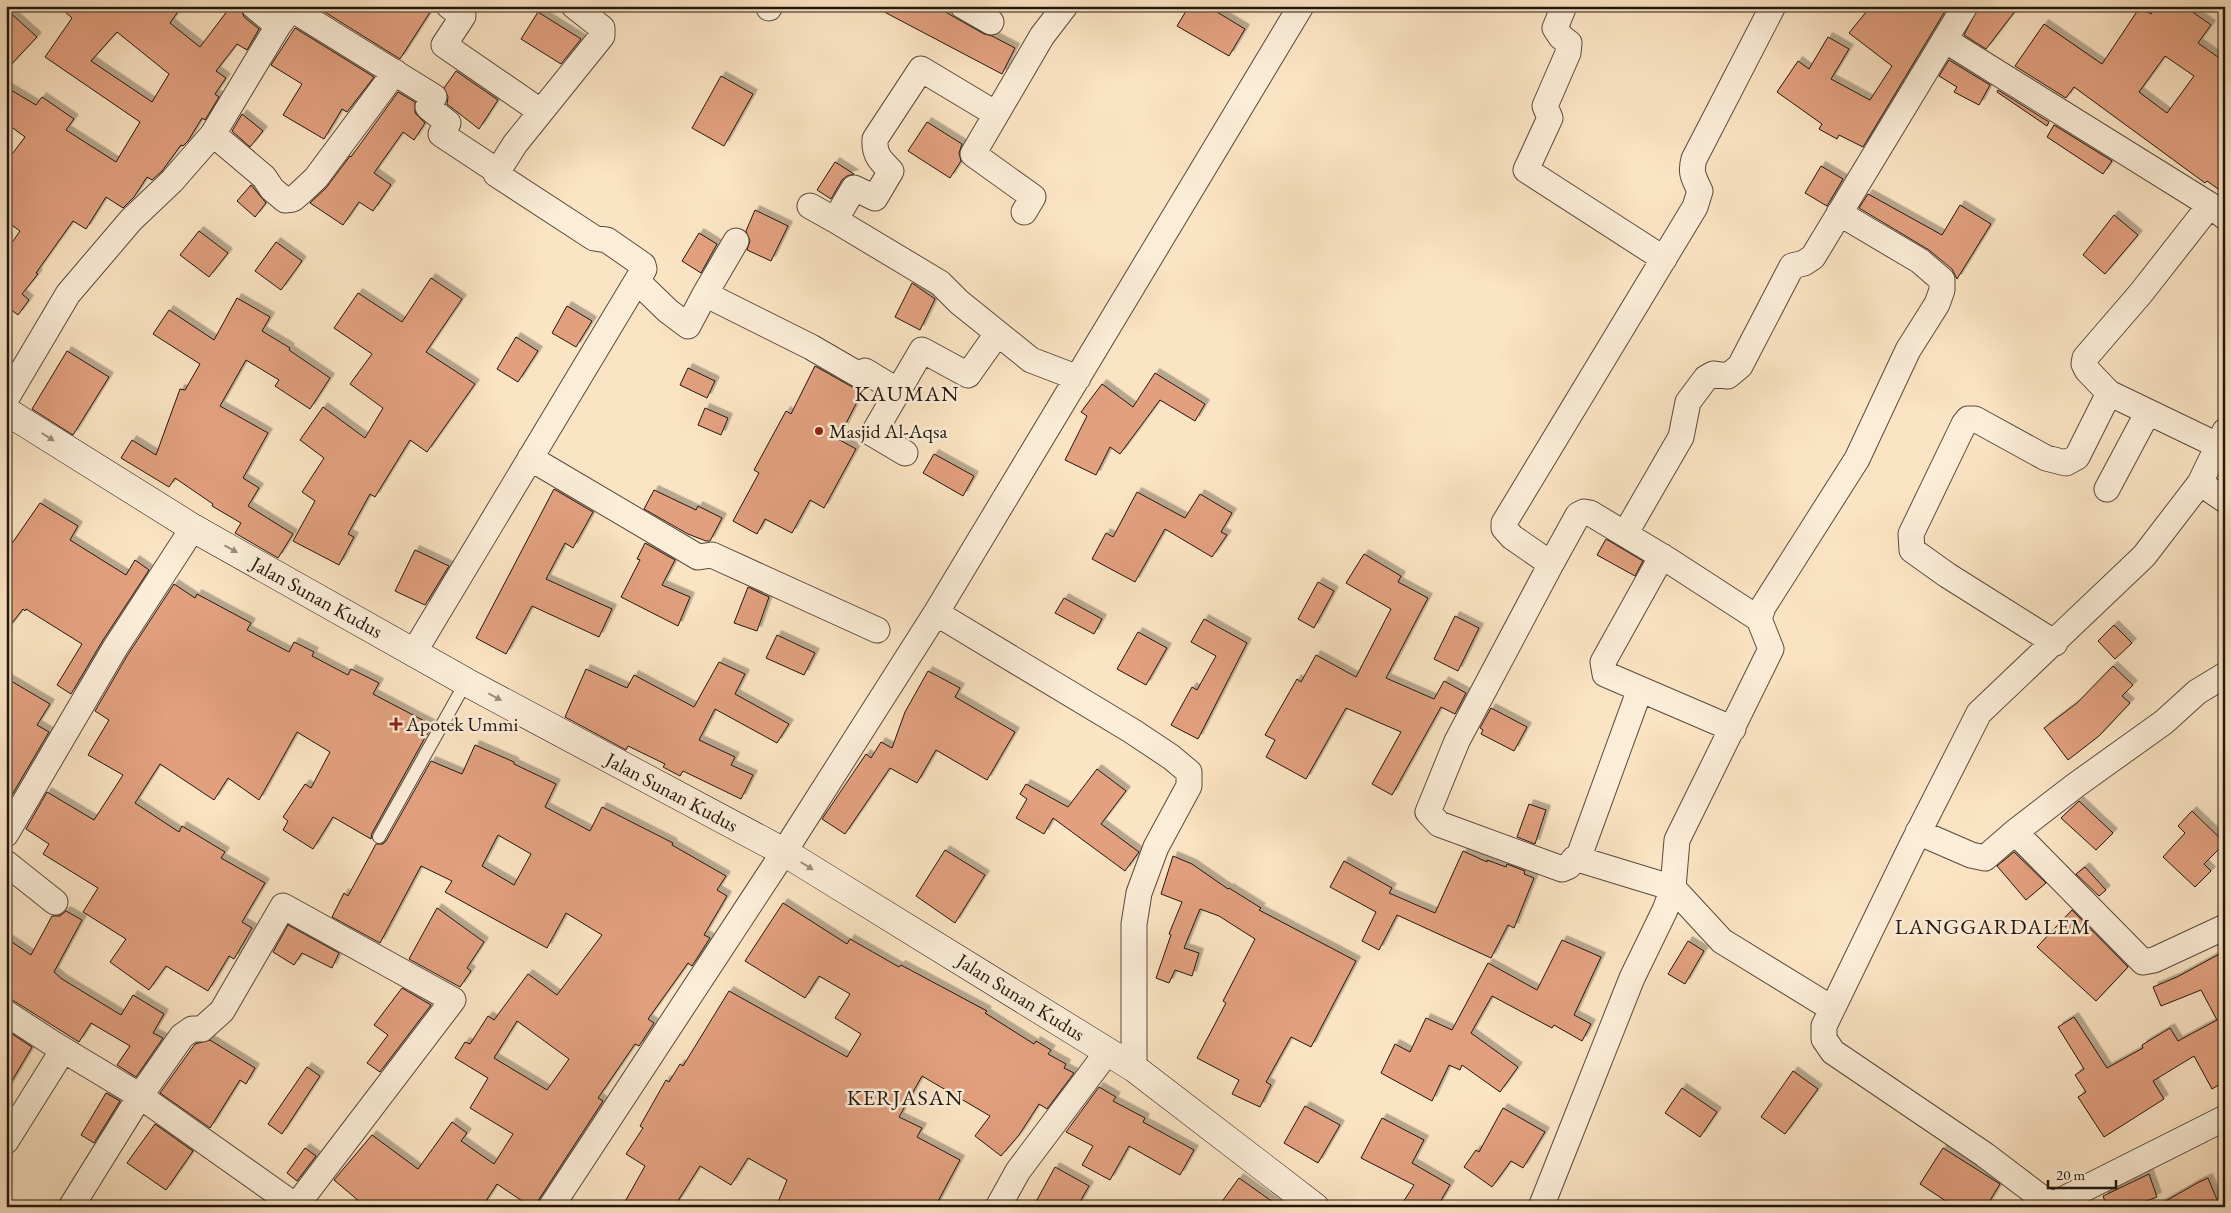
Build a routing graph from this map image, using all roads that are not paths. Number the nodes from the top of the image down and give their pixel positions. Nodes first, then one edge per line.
1 (254, 6) edge
2 (449, 6) edge
3 (574, 6) edge
4 (963, 6) edge
5 (1065, 6) edge
6 (1301, 6) edge
7 (1564, 6) edge
8 (1773, 6) edge
9 (1965, 6) edge
10 (992, 22) dead end
11 (278, 26) junction
12 (1945, 40) junction
13 (395, 72) junction
14 (540, 111) junction
15 (996, 114) junction
16 (213, 134) junction
17 (497, 172) junction
18 (810, 206) dead end
19 (2218, 211) edge
20 (1024, 212) dead end
21 (1839, 212) junction
22 (835, 220) junction
23 (736, 241) dead end
24 (1664, 259) junction
25 (638, 282) junction
26 (705, 294) junction
27 (997, 334) junction
28 (1078, 378) junction
29 (898, 391) junction
30 (2109, 393) junction
31 (6, 399) edge
32 (6, 411) edge
33 (2148, 412) junction
34 (2221, 438) edge
35 (906, 453) dead end
36 (530, 458) junction
37 (2200, 483) junction
38 (2107, 489) dead end
39 (2225, 500) edge
40 (193, 528) junction
41 (1625, 534) junction
42 (1662, 556) junction
43 (1551, 564) junction
44 (936, 613) junction
45 (1759, 619) junction
46 (877, 630) dead end
47 (2055, 643) junction
48 (414, 652) junction
49 (2225, 675) edge
50 (466, 682) junction
51 (1640, 689) junction
52 (1733, 729) junction
53 (1918, 832) junction
54 (2015, 832) junction
55 (6, 834) edge
56 (379, 837) dead end
57 (784, 852) junction
58 (1578, 859) junction
59 (6, 862) edge
60 (1673, 888) junction
61 (55, 902) dead end
62 (2225, 927) edge
63 (1831, 1008) junction
64 (6, 1012) edge
65 (63, 1050) junction
66 (1108, 1051) junction
67 (1134, 1068) junction
68 (140, 1096) junction
69 (2225, 1118) edge
70 (6, 1141) edge
71 (284, 1203) edge
72 (2050, 1206) edge
73 (71, 1207) edge
74 (551, 1207) edge
75 (998, 1207) edge
76 (1316, 1207) edge
77 (1541, 1207) edge

1 - 11 street
2 - 14 street
3 - 14 street
4 - 10 street
5 - 15 street
6 - 28 street
7 - 24 street
8 - 24 street
9 - 12 street
11 - 13 street
11 - 16 street
12 - 19 street
12 - 21 street
13 - 16 street
13 - 17 street
14 - 17 street
15 - 20 street
15 - 22 street
16 - 31 street
17 - 25 street
18 - 22 street
19 - 30 street
21 - 41 street
21 - 45 street
22 - 27 street
23 - 26 street
24 - 43 street
25 - 26 street
25 - 36 street
26 - 29 street
27 - 28 street
27 - 29 street
28 - 44 street
29 - 35 street
30 - 33 street
30 - 47 street
32 -> 40 main road, Jalan Sunan Kudus
33 - 34 street
33 - 38 street
34 - 37 street
36 - 46 street
36 - 48 street
37 - 39 street
37 - 47 street
40 -> 48 main road, Jalan Sunan Kudus
40 - 55 street
41 - 42 street
41 - 43 street
42 - 45 street
42 - 51 street
43 - 58 street
44 - 57 street
44 - 67 street
45 - 52 street
47 - 53 street
48 - 50 main road, Jalan Sunan Kudus
49 - 54 street
50 - 56 lane
50 -> 57 main road, Jalan Sunan Kudus
51 - 52 street
51 - 58 street
52 - 60 street
53 - 54 street
53 - 63 street
54 - 62 street
57 -> 66 main road, Jalan Sunan Kudus
57 - 74 street
58 - 60 street
59 - 61 street
60 - 63 street
60 - 77 street
63 - 72 street
64 - 65 street
65 - 68 street
65 - 70 street
66 - 67 main road, Jalan Sunan Kudus
66 - 75 street
67 - 76 main road, Jalan Sunan Kudus
68 - 71 street
68 - 71 street
68 - 73 street
69 - 72 street

